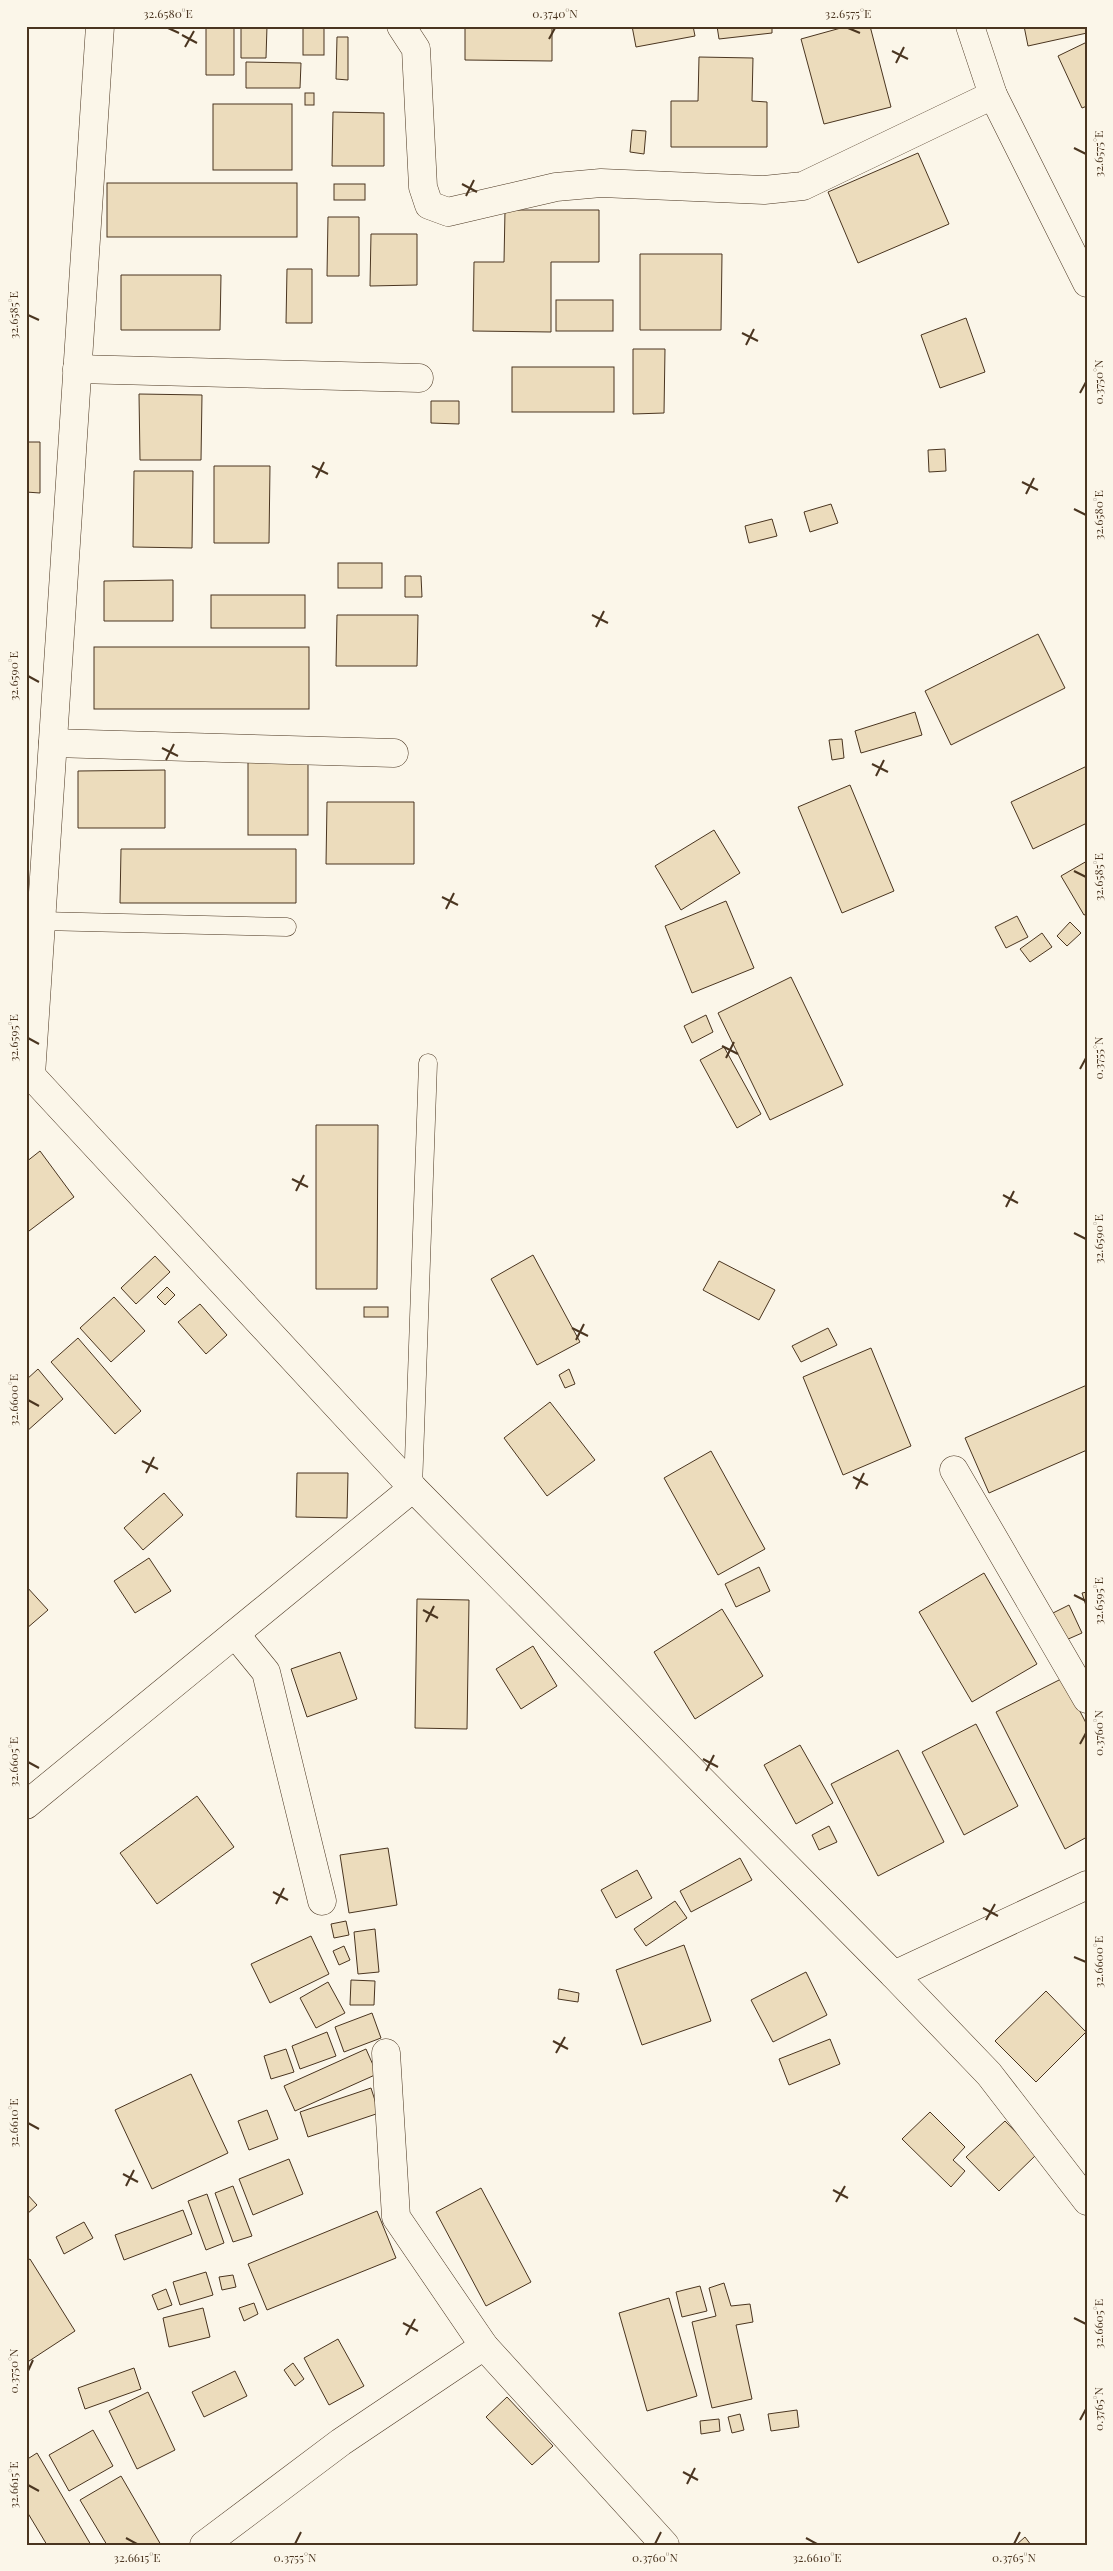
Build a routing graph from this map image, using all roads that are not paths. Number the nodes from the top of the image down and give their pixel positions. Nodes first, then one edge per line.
1 (100, 26) edge
2 (401, 26) edge
3 (970, 26) edge
4 (994, 95) junction
5 (1087, 283) edge
6 (77, 369) junction
7 (419, 378) dead end
8 (53, 742) junction
9 (394, 753) dead end
10 (41, 921) junction
11 (287, 927) dead end
12 (428, 1063) dead end
13 (29, 1073) edge
14 (954, 1470) dead end
15 (413, 1488) junction
16 (235, 1634) junction
17 (1087, 1699) edge
18 (26, 1805) edge
19 (1087, 1885) edge
20 (322, 1901) dead end
21 (894, 1975) junction
22 (386, 2053) dead end
23 (1087, 2201) edge
24 (484, 2346) junction
25 (204, 2545) edge
26 (665, 2545) edge

1 - 6 street
2 - 4 street
3 - 4 street
4 - 5 street
6 - 7 street
6 - 8 street
8 - 9 street
8 - 10 street
10 - 11 lane
10 - 13 street
12 - 15 lane
13 - 15 street
14 - 17 street
15 - 16 street
15 - 21 street
16 - 18 street
16 - 20 street
19 - 21 street
21 - 23 street
22 - 24 street
24 - 25 street
24 - 26 street

